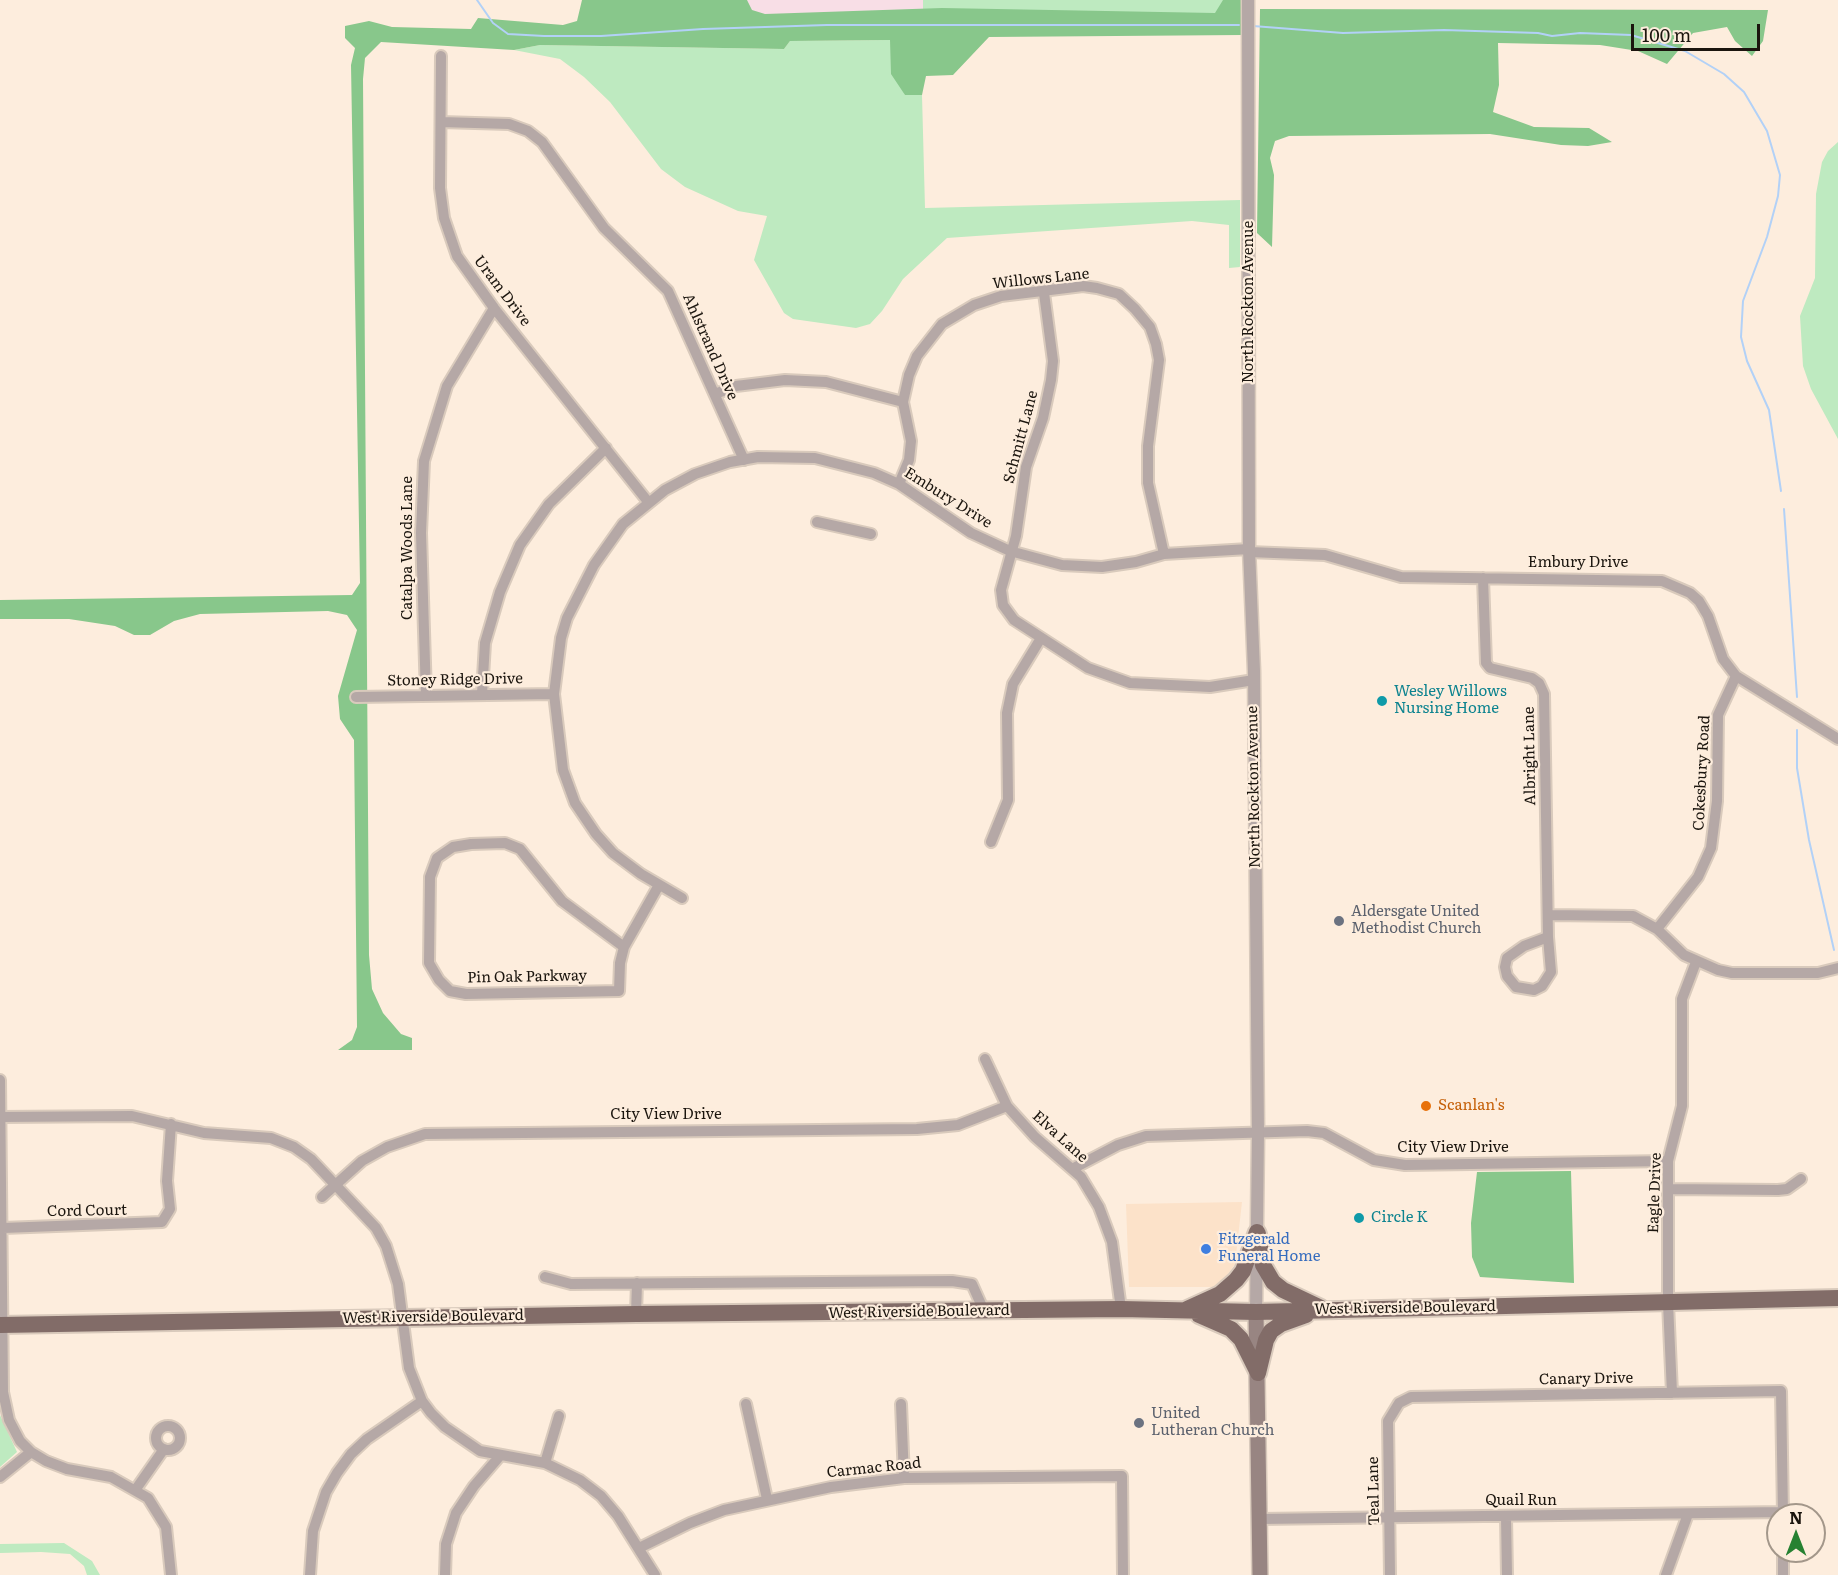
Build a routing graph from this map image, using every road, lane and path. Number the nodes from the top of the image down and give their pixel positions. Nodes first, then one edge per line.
1 (1248, 0) edge
2 (441, 56) dead end
3 (441, 122) junction
4 (1044, 293) junction
5 (494, 308) junction
6 (715, 394) junction
7 (903, 402) junction
8 (606, 448) junction
9 (744, 460) junction
10 (899, 484) junction
11 (649, 503) junction
12 (817, 522) dead end
13 (871, 534) dead end
14 (1249, 550) junction
15 (1010, 551) junction
16 (1164, 554) junction
17 (1483, 578) junction
18 (1041, 638) junction
19 (1736, 676) junction
20 (1254, 680) junction
21 (482, 694) junction
22 (554, 694) junction
23 (426, 696) junction
24 (356, 697) dead end
25 (1838, 739) edge
26 (991, 842) dead end
27 (659, 885) junction
28 (682, 898) dead end
29 (1548, 915) junction
30 (1657, 929) junction
31 (1548, 937) junction
32 (624, 947) junction
33 (1696, 962) junction
34 (1838, 968) edge
35 (985, 1059) dead end
36 (0, 1080) edge
37 (1007, 1106) junction
38 (0, 1117) edge
39 (171, 1124) junction
40 (1258, 1133) junction
41 (1668, 1161) junction
42 (1074, 1168) junction
43 (1801, 1179) dead end
44 (336, 1184) junction
45 (1668, 1189) junction
46 (322, 1197) dead end
47 (3, 1228) junction
48 (1257, 1232) junction
49 (545, 1277) dead end
50 (637, 1282) junction
51 (1838, 1298) edge
52 (1668, 1303) junction
53 (1122, 1310) junction
54 (1184, 1310) junction
55 (1324, 1310) junction
56 (984, 1311) junction
57 (1256, 1312) junction
58 (636, 1314) junction
59 (402, 1317) junction
60 (1, 1325) edge
61 (1258, 1373) junction
62 (1672, 1393) junction
63 (422, 1401) junction
64 (746, 1404) dead end
65 (900, 1404) dead end
66 (1395, 1408) joint
67 (559, 1416) dead end
68 (164, 1449) dead end
69 (31, 1452) junction
70 (499, 1457) junction
71 (545, 1463) junction
72 (0, 1477) edge
73 (904, 1478) junction
74 (136, 1489) junction
75 (767, 1499) junction
76 (1783, 1503) edge
77 (1688, 1514) junction
78 (1766, 1514) edge
79 (1389, 1516) junction
80 (1506, 1516) junction
81 (1260, 1519) junction
82 (639, 1548) junction
83 (171, 1575) edge
84 (310, 1575) edge
85 (444, 1575) edge
86 (655, 1575) edge
87 (1123, 1575) edge
88 (1260, 1575) edge
89 (1390, 1575) edge
90 (1507, 1575) edge
91 (1666, 1575) edge

1 - 14 street, North Rockton Avenue
2 - 3 street, Uram Drive
3 - 5 street, Uram Drive
3 - 6 street, Ahlstrand Drive
4 - 7 street, Willows Lane
4 - 15 street, Schmitt Lane
4 - 16 street, Willows Lane
5 - 8 street, Uram Drive
5 - 23 street, Catalpa Woods Lane
6 - 7 street
6 - 9 street, Ahlstrand Drive
7 - 10 street, Willows Lane
8 - 11 street, Uram Drive
8 - 21 street
9 - 10 street, Embury Drive
9 - 11 street, Embury Drive
10 - 15 street, Embury Drive
11 - 22 street, Embury Drive
12 - 13 street
14 - 16 street, Embury Drive
14 - 17 street, Embury Drive
14 - 20 street, North Rockton Avenue
15 - 16 street, Embury Drive
15 - 18 street, Schmitt Lane
17 - 19 street, Embury Drive
17 - 29 street, Albright Lane
18 - 20 street
18 - 26 street
19 - 25 street, Embury Drive
19 - 30 street, Cokesbury Road
20 - 40 street, North Rockton Avenue
21 - 22 street, Stoney Ridge Drive
21 - 23 street, Stoney Ridge Drive
22 - 27 street, Embury Drive
23 - 24 street, Stoney Ridge Drive
27 - 28 street, Embury Drive
27 - 32 street
29 - 30 street
29 - 31 street, Albright Lane
30 - 33 street
31 - 31 street, Albright Lane
32 - 32 street, Pin Oak Parkway
33 - 34 street
33 - 41 street, Eagle Drive
35 - 37 street, Elva Lane
36 - 38 street
37 - 42 street, Elva Lane
37 - 44 street, City View Drive
38 - 39 street
38 - 47 street
39 - 44 street
39 - 47 street, Cord Court
40 - 41 street, City View Drive
40 - 42 street, City View Drive
40 - 48 street, North Rockton Avenue
41 - 45 street, Eagle Drive
42 - 53 street, Elva Lane
43 - 45 street
44 - 46 street, City View Drive
44 - 59 street
45 - 52 street, Eagle Drive
47 - 60 street
48 - 54 main road
48 - 55 main road
48 - 57 street, North Rockton Avenue
49 - 50 street
50 - 56 street
50 - 58 street
51 - 52 main road, West Riverside Boulevard
52 - 55 main road, West Riverside Boulevard
52 - 62 street, Eagle Drive
53 - 54 main road, West Riverside Boulevard
53 - 56 main road, West Riverside Boulevard
54 - 57 main road, West Riverside Boulevard
54 - 61 main road
55 - 57 main road, West Riverside Boulevard
55 - 61 main road
56 - 58 main road, West Riverside Boulevard
57 - 61 main road, North Rockton Avenue
58 - 59 main road, West Riverside Boulevard
59 - 60 main road, West Riverside Boulevard
59 - 63 street
60 - 69 street
61 - 81 main road, North Rockton Avenue
62 - 66 street, Canary Drive
62 - 76 street, Canary Drive
63 - 70 street
63 - 84 street
64 - 75 street
65 - 73 street
66 - 79 street, Teal Lane
67 - 71 street
68 - 74 street
69 - 72 street
69 - 74 street
70 - 71 street
70 - 85 street
71 - 82 street
73 - 75 street, Carmac Road
73 - 87 street, Carmac Road
74 - 83 street
75 - 82 street, Carmac Road
77 - 78 street, Quail Run
77 - 80 street, Quail Run
77 - 91 street
79 - 80 street, Quail Run
79 - 81 street, Quail Run
79 - 89 street, Teal Lane
80 - 90 street
81 - 88 main road, North Rockton Avenue
82 - 86 street

